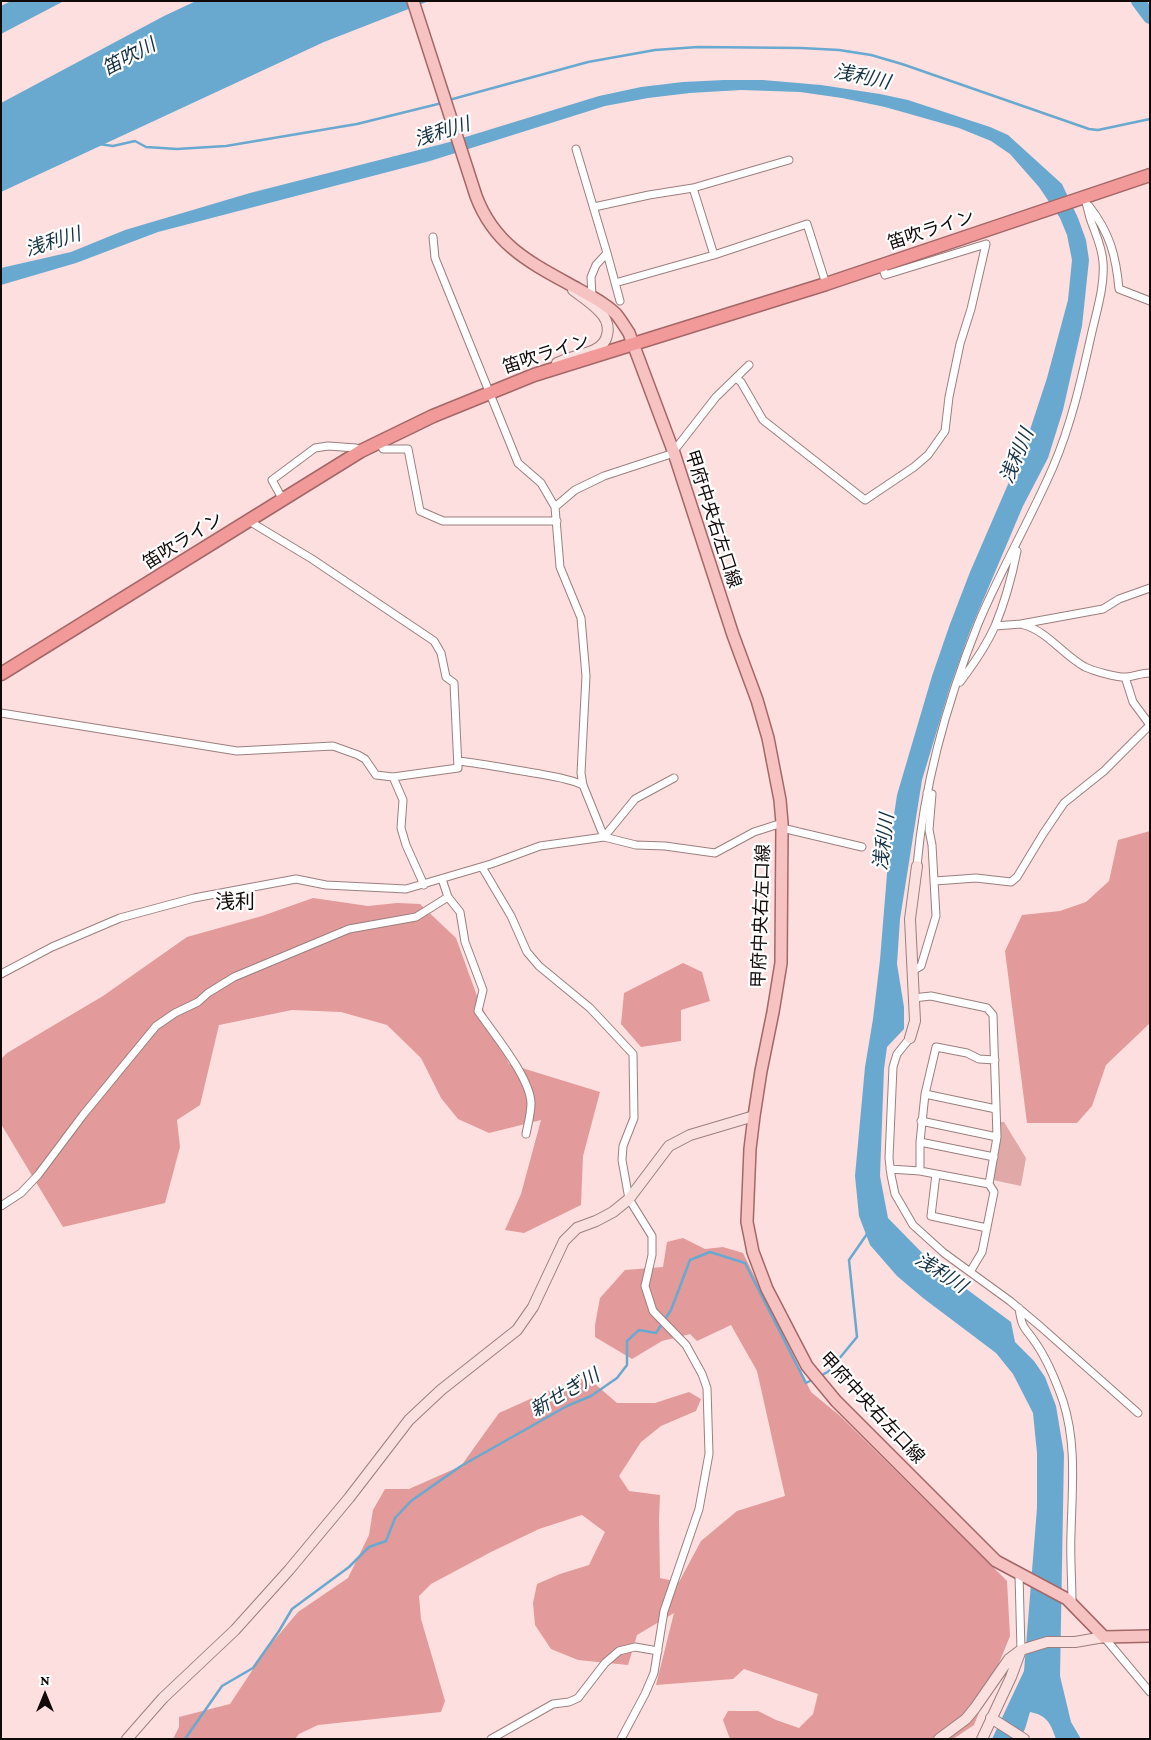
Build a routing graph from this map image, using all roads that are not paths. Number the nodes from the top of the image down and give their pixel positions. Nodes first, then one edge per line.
1 (414, 1) edge
2 (576, 150) dead end
3 (790, 160) dead end
4 (1150, 176) edge
5 (693, 188) junction
6 (1083, 200) junction
7 (594, 207) junction
8 (433, 237) dead end
9 (607, 253) junction
10 (714, 255) junction
11 (882, 265) junction
12 (562, 280) junction
13 (614, 282) junction
14 (826, 284) junction
15 (592, 297) junction
16 (620, 301) dead end
17 (1150, 301) edge
18 (634, 345) junction
19 (749, 365) dead end
20 (534, 374) junction
21 (736, 378) junction
22 (490, 392) junction
23 (379, 442) junction
24 (361, 451) junction
25 (673, 451) junction
26 (283, 500) junction
27 (555, 507) junction
28 (249, 521) junction
29 (557, 521) junction
30 (1019, 539) junction
31 (1150, 588) edge
32 (1021, 624) junction
33 (994, 626) junction
34 (1150, 673) edge
35 (1, 674) edge
36 (1125, 677) junction
37 (954, 691) junction
38 (1, 714) edge
39 (1150, 725) edge
40 (458, 761) junction
41 (393, 777) junction
42 (674, 778) dead end
43 (583, 785) junction
44 (927, 793) junction
45 (782, 826) junction
46 (604, 838) junction
47 (862, 847) dead end
48 (917, 866) joint
49 (482, 867) junction
50 (442, 879) junction
51 (935, 882) junction
52 (424, 885) junction
53 (448, 897) junction
54 (912, 971) junction
55 (1, 974) edge
56 (913, 998) junction
57 (910, 1038) joint
58 (995, 1060) junction
59 (925, 1094) junction
60 (996, 1109) junction
61 (754, 1116) junction
62 (921, 1121) junction
63 (526, 1134) dead end
64 (998, 1137) junction
65 (920, 1142) junction
66 (994, 1157) junction
67 (890, 1169) junction
68 (920, 1171) junction
69 (936, 1174) junction
70 (989, 1184) junction
71 (629, 1199) junction
72 (1, 1206) edge
73 (987, 1228) junction
74 (970, 1272) junction
75 (1019, 1308) junction
76 (1138, 1413) dead end
77 (1022, 1575) junction
78 (1070, 1601) junction
79 (1150, 1636) edge
80 (1104, 1637) junction
81 (1021, 1650) junction
82 (658, 1651) junction
83 (1001, 1670) junction
84 (1012, 1676) junction
85 (1150, 1692) edge
86 (991, 1718) junction
87 (127, 1739) edge
88 (492, 1739) edge
89 (621, 1739) edge
90 (939, 1739) edge
91 (982, 1739) edge
92 (1024, 1739) edge

1 - 12 main road, 甲府中央右左口線
2 - 7 street
3 - 5 street
4 - 6 highway, 笛吹ライン
5 - 7 street
5 - 10 street
6 - 11 highway, 笛吹ライン
6 - 17 street
6 - 30 street
7 - 9 street
8 - 22 street
9 - 13 street
9 - 15 street
10 - 13 street
10 - 14 street
11 - 14 highway, 笛吹ライン
11 - 21 street
12 - 15 main road, 甲府中央右左口線
12 - 20 street
13 - 16 street
14 - 18 highway, 笛吹ライン
15 - 18 main road, 甲府中央右左口線
18 - 20 highway, 笛吹ライン
18 - 25 main road, 甲府中央右左口線
19 - 21 street
20 - 22 highway, 笛吹ライン
21 - 25 street
22 - 23 highway, 笛吹ライン
22 - 27 street
23 - 24 highway, 笛吹ライン
23 - 29 street
24 - 26 highway, 笛吹ライン
24 - 26 street
25 - 27 street
25 - 45 main road, 甲府中央右左口線
26 - 28 highway, 笛吹ライン
27 - 29 street
28 - 35 highway, 笛吹ライン
28 - 40 street
29 - 43 street
30 - 33 street
30 - 37 street
31 - 32 street
32 - 33 street
32 - 36 street
33 - 37 street
34 - 36 street
36 - 39 street
37 - 44 street
38 - 41 street
39 - 51 street
40 - 41 street
40 - 43 street
41 - 52 street
42 - 46 street
43 - 46 street
44 - 48 street
44 - 51 street
45 - 46 street
45 - 47 street
45 - 61 main road, 甲府中央右左口線
46 - 49 street
48 - 54 street
49 - 50 street
49 - 71 street
50 - 52 street
50 - 53 street
51 - 54 street
52 - 55 street
53 - 63 street
53 - 72 street
54 - 56 street
56 - 57 street
56 - 58 street
57 - 67 street
58 - 59 street
58 - 60 street
59 - 60 street
59 - 62 street
60 - 64 street
61 - 71 street
61 - 77 main road, 甲府中央右左口線
62 - 64 street
62 - 65 street
64 - 66 street
65 - 66 street
65 - 68 street
66 - 70 street
67 - 68 street
67 - 74 street
68 - 69 street
69 - 70 street
69 - 73 street
70 - 73 street
71 - 82 street
71 - 87 street
73 - 74 street
74 - 75 street
75 - 76 street
75 - 78 street
77 - 78 main road, 甲府中央右左口線
77 - 81 street
78 - 80 main road, 甲府中央右左口線
79 - 80 main road
80 - 81 street
80 - 85 street
81 - 83 street
81 - 84 street
82 - 88 street
82 - 89 street
83 - 84 street
83 - 90 street
84 - 86 street
86 - 91 street
86 - 92 street

